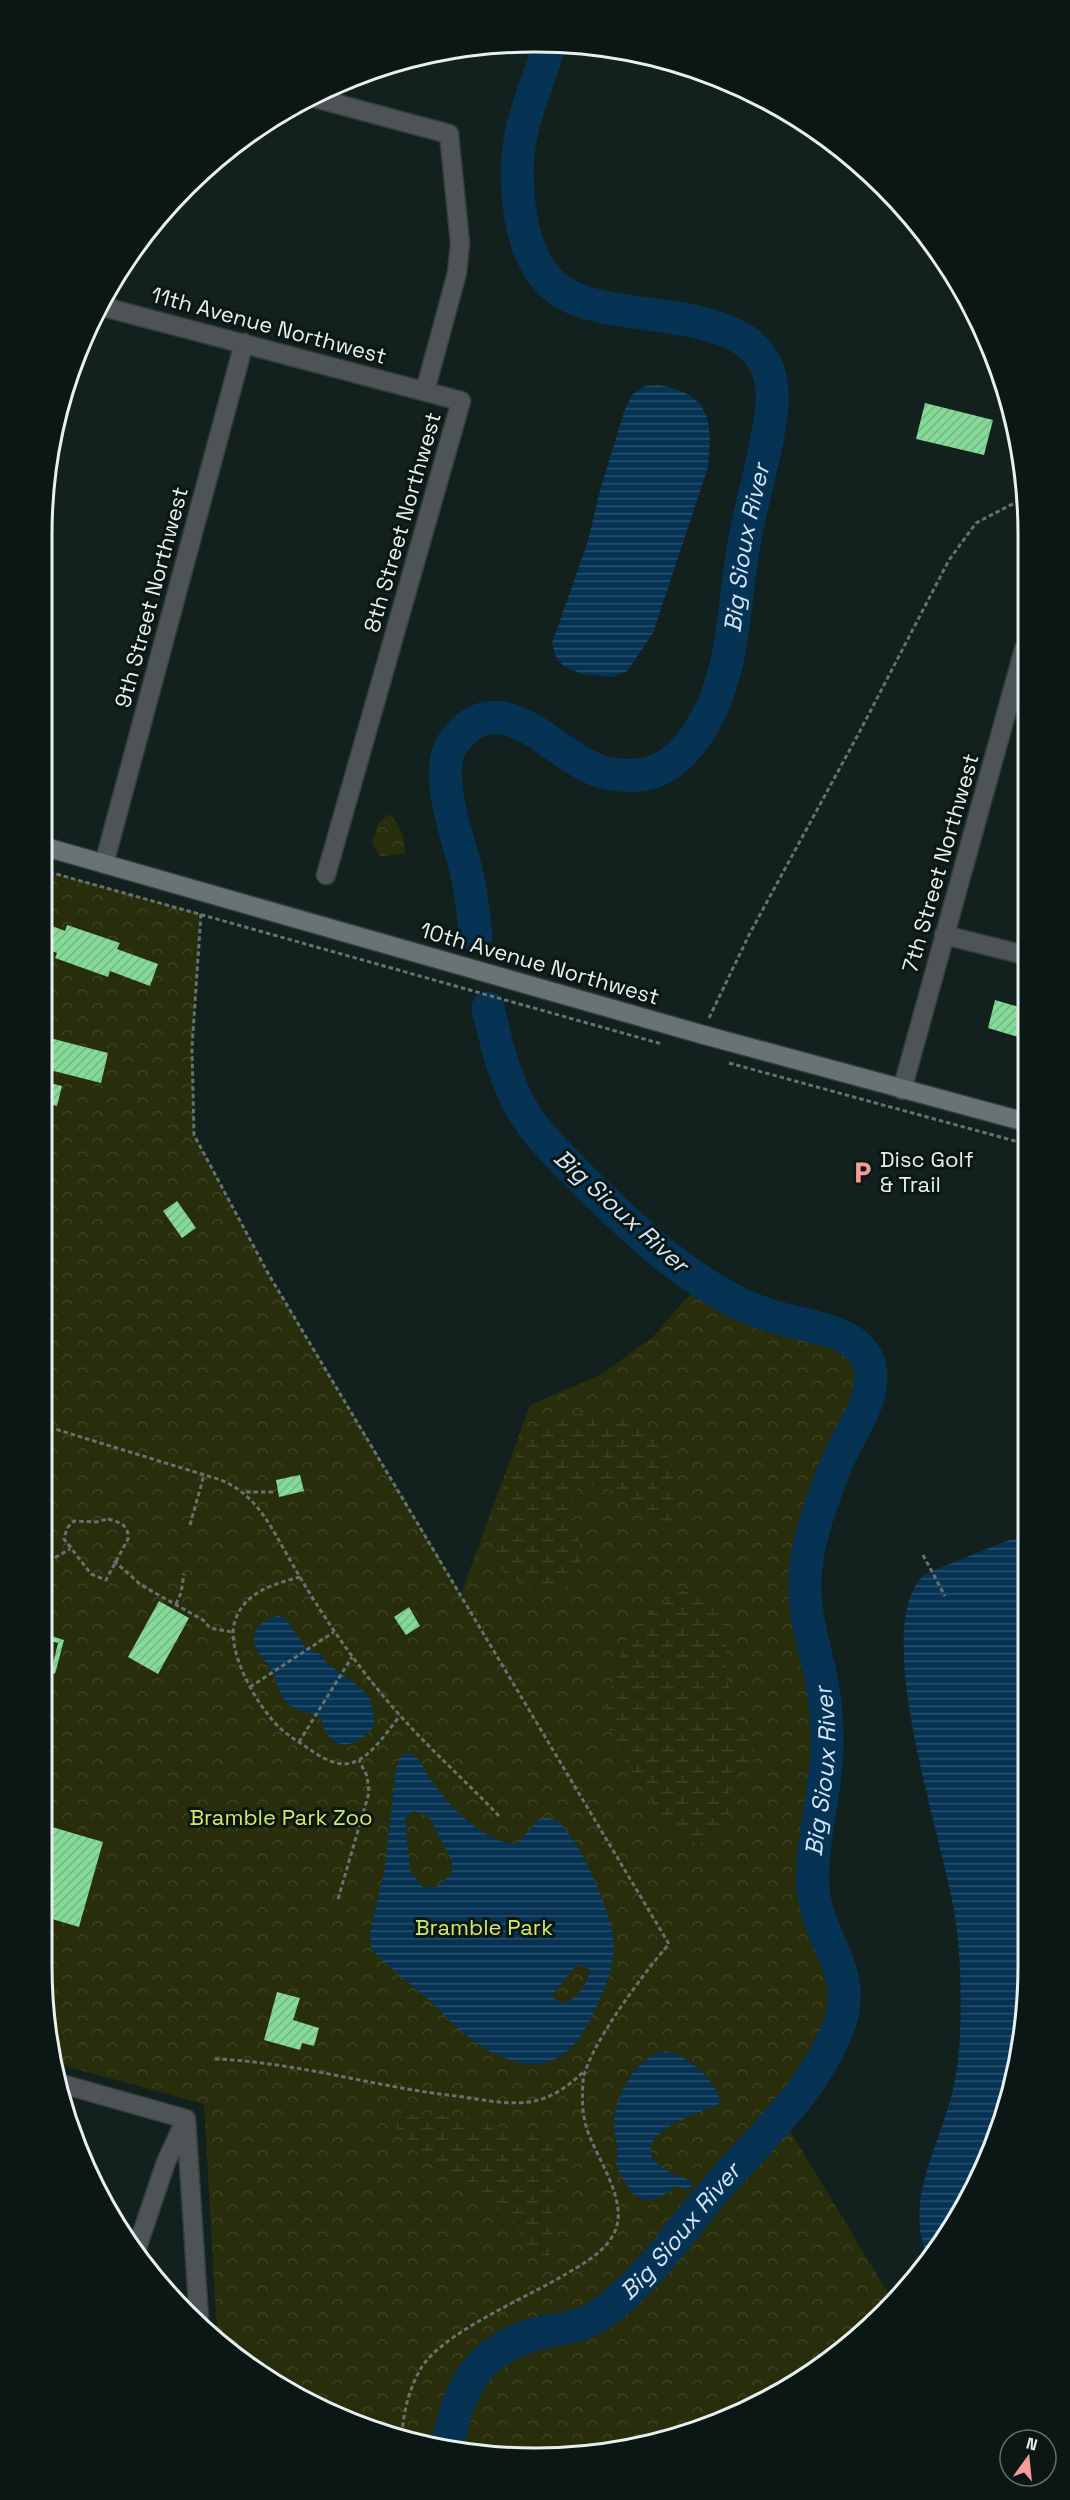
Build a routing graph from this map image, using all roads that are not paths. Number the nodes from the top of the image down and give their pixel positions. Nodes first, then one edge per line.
1 (325, 101) edge
2 (109, 308) edge
3 (244, 343) junction
4 (425, 391) junction
5 (1018, 698) edge
6 (52, 849) edge
7 (104, 864) junction
8 (326, 875) dead end
9 (944, 935) junction
10 (1018, 953) edge
11 (902, 1090) junction
12 (1018, 1120) edge
13 (68, 2086) edge
14 (186, 2119) junction
15 (139, 2241) edge
16 (198, 2310) edge

1 - 4 street, 8th Street Northwest
2 - 3 street, 11th Avenue Northwest
3 - 4 street, 11th Avenue Northwest
3 - 7 street, 9th Street Northwest
4 - 8 street, 8th Street Northwest
5 - 9 street, 7th Street Northwest
6 - 7 street, 10th Avenue Northwest
7 - 11 street, 10th Avenue Northwest
9 - 10 street
9 - 11 street, 7th Street Northwest
11 - 12 street, 10th Avenue Northwest
13 - 14 street
14 - 15 street
14 - 16 street

